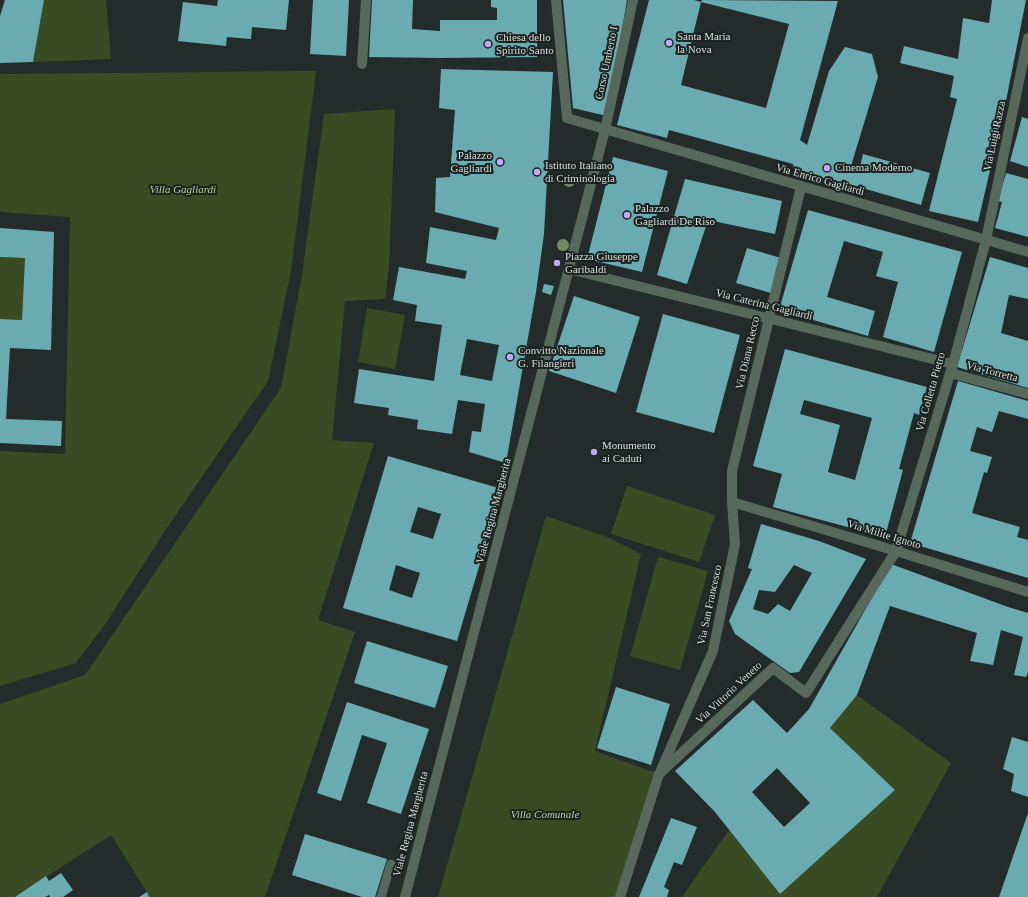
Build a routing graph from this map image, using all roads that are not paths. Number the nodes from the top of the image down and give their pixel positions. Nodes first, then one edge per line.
1 (366, 0) edge
2 (556, 0) edge
3 (632, 0) edge
4 (1028, 38) edge
5 (362, 64) dead end
6 (605, 130) junction
7 (802, 187) junction
8 (986, 240) junction
9 (1028, 252) edge
10 (569, 270) junction
11 (768, 318) junction
12 (951, 369) junction
13 (1028, 394) edge
14 (732, 502) junction
15 (896, 551) junction
16 (1028, 592) edge
17 (659, 774) junction
18 (391, 864) dead end
19 (381, 897) edge
20 (405, 897) edge
21 (620, 897) edge

1 - 5 street
2 - 6 street
3 - 6 street, Corso Umberto I
4 - 8 street, Via Luigi Razza
6 - 7 street, Via Enrico Gagliardi
6 - 10 street, Viale Regina Margherita
7 - 8 street, Via Enrico Gagliardi
7 - 11 street, Via Diana Recco
8 - 9 street, Via Enrico Gagliardi
8 - 12 street, Via Colletta Pietro
10 - 11 street, Via Caterina Gagliardi
10 - 20 street, Viale Regina Margherita
11 - 12 street, Via Caterina Gagliardi
11 - 14 street, Via Diana Recco
12 - 13 street, Via Torretta
12 - 15 street, Via Colletta Pietro
14 - 15 street, Via Milite Ignoto
14 - 17 street, Via San Francesco
15 - 16 street, Via Milite Ignoto
15 - 17 street, Via Vittorio Veneto
17 - 21 street, Via Vittorio Veneto
18 - 19 lane

